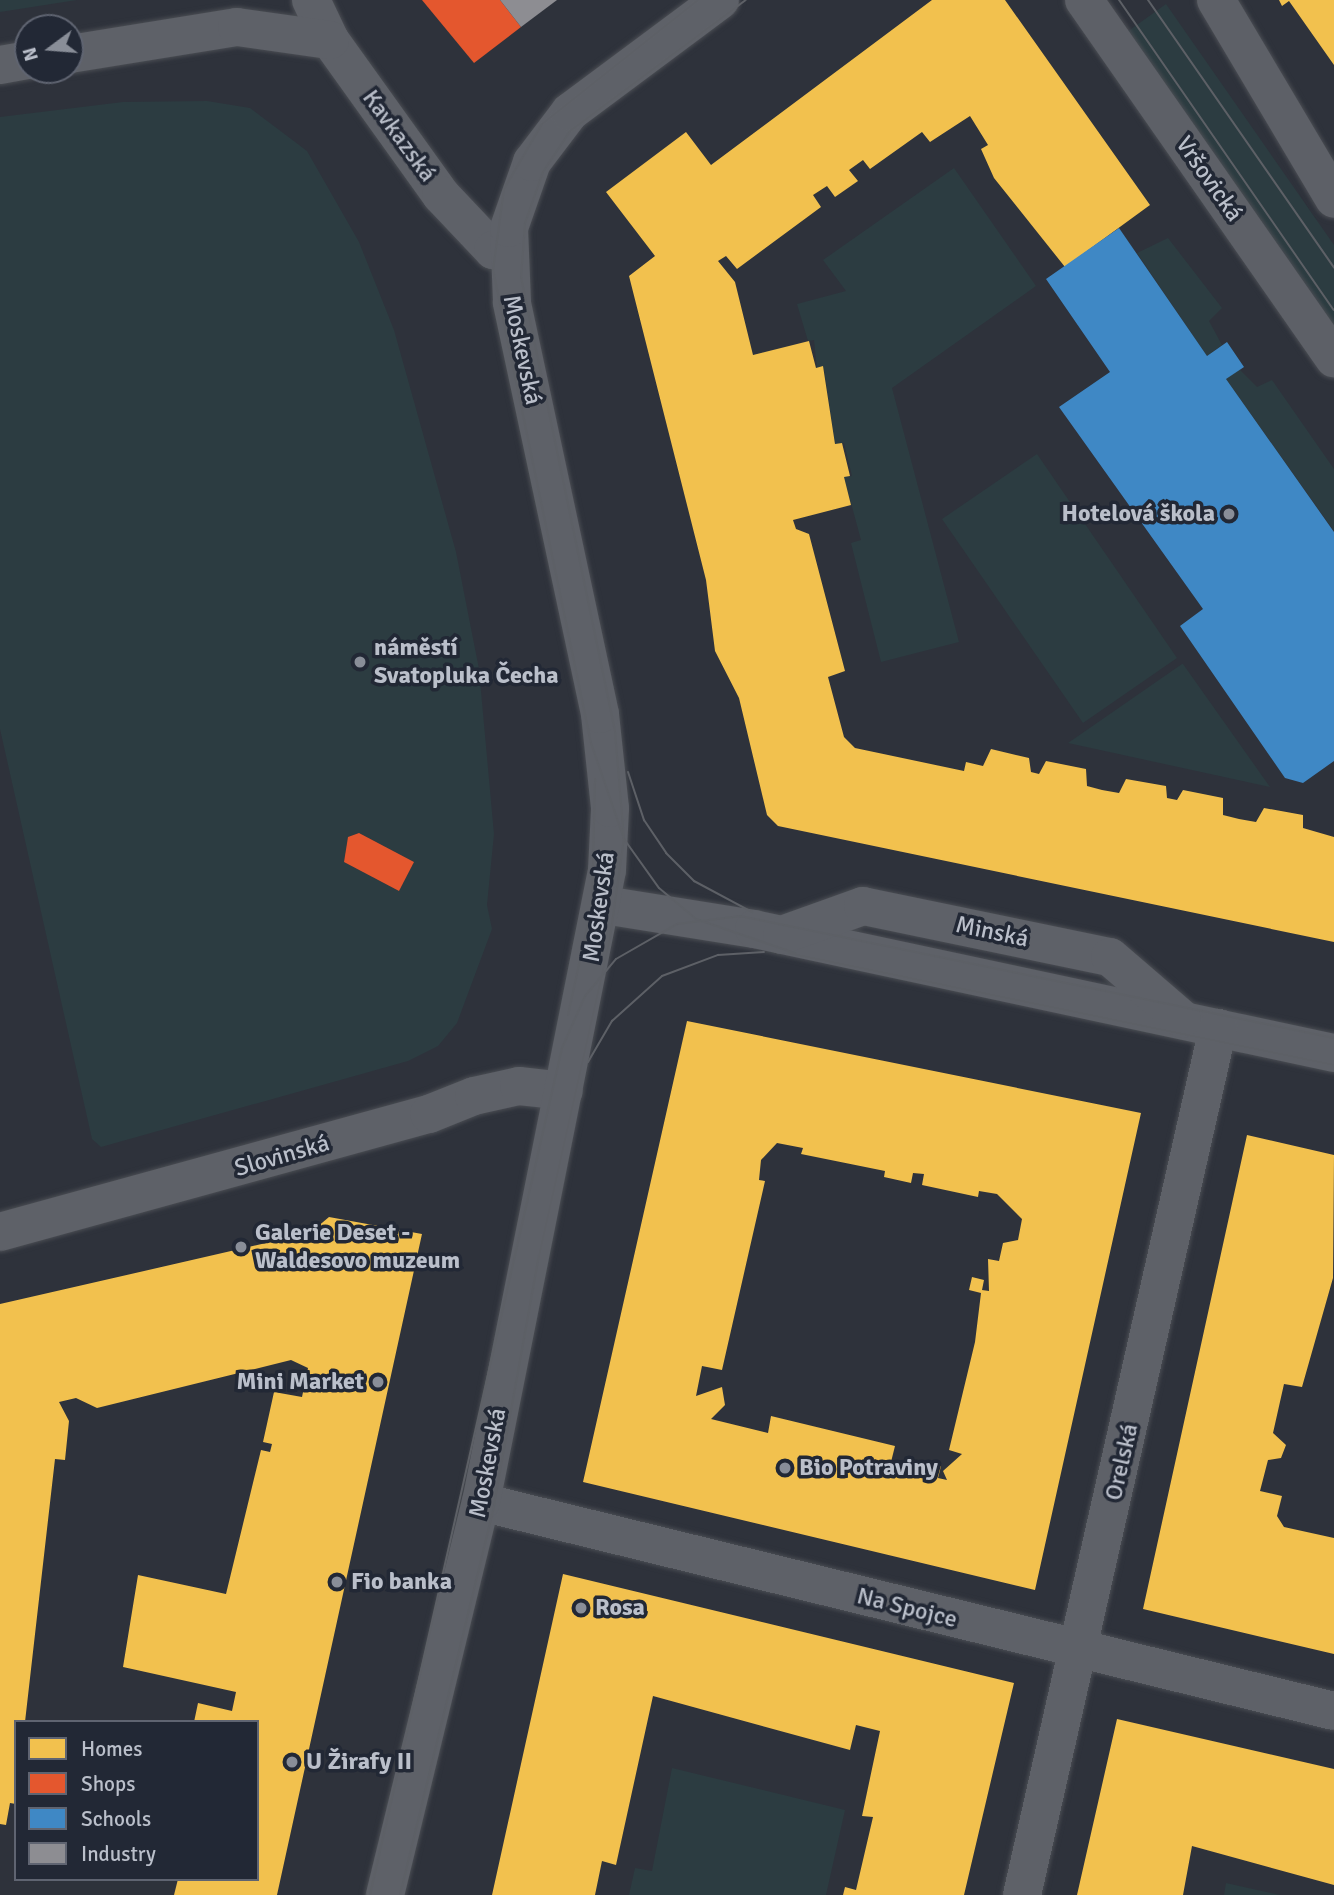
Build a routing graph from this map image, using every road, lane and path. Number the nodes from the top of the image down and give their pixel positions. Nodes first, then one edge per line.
1 (311, 0) edge
2 (720, 0) edge
3 (1084, 0) edge
4 (1216, 0) edge
5 (330, 40) junction
6 (84, 52) edge
7 (1334, 199) edge
8 (507, 253) junction
9 (1334, 358) edge
10 (604, 905) junction
11 (1201, 1024) junction
12 (1334, 1053) edge
13 (564, 1091) junction
14 (0, 1232) edge
15 (481, 1502) junction
16 (1078, 1651) junction
17 (1334, 1711) edge
18 (385, 1895) edge
19 (1022, 1895) edge

1 - 5 street, Kavkazská
2 - 8 street, Moskevská
3 - 9 main road, Vršovická
4 - 7 main road
5 - 6 street
5 - 8 street, Kavkazská
8 - 10 street, Moskevská
10 - 11 street, Minská
10 - 13 street, Moskevská
11 - 12 street, Minská
11 - 16 street, Orelská
13 - 14 street, Slovinská
13 - 15 street, Moskevská
15 - 16 street, Na Spojce
15 - 18 street, Moskevská
16 - 17 street, Na Spojce
16 - 19 street, Orelská

